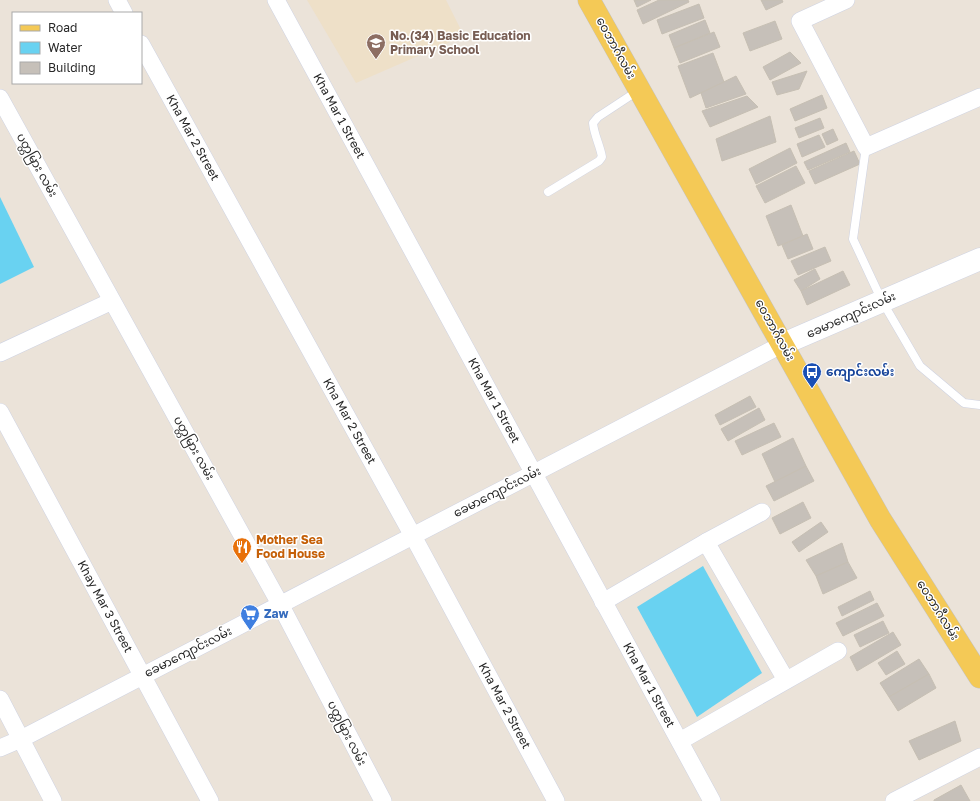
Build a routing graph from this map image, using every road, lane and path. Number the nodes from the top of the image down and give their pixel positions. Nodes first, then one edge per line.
1 (117, 0) edge
2 (276, 0) edge
3 (589, 0) edge
4 (846, 0) edge
5 (123, 12) edge
6 (142, 46) edge
7 (640, 89) junction
8 (980, 97) edge
9 (0, 98) edge
10 (866, 147) junction
11 (548, 192) dead end
12 (980, 259) edge
13 (112, 301) junction
14 (882, 301) junction
15 (783, 344) junction
16 (0, 354) edge
17 (980, 405) edge
18 (0, 412) edge
19 (534, 474) junction
20 (762, 512) dead end
21 (413, 536) junction
22 (706, 542) junction
23 (603, 602) junction
24 (280, 604) junction
25 (838, 651) dead end
26 (142, 676) junction
27 (980, 677) edge
28 (786, 680) junction
29 (0, 699) edge
30 (21, 739) junction
31 (680, 741) junction
32 (0, 748) edge
33 (980, 757) edge
34 (53, 801) edge
35 (210, 801) edge
36 (382, 801) edge
37 (556, 801) edge
38 (712, 801) edge
39 (894, 801) edge

1 - 5 street
2 - 19 street, Kha Mar 1 Street
3 - 7 main road, ဝေဘာဂီလမ်း
4 - 10 street
6 - 21 street, Kha Mar 2 Street
7 - 11 lane
7 - 15 main road, ဝေဘာဂီလမ်း
8 - 10 street
9 - 13 street, ပတ္တမြား လမ်း
10 - 14 lane
12 - 14 street, ခေမာကျောင်းလမ်း
13 - 16 street
13 - 24 street, ပတ္တမြား လမ်း
14 - 15 street, ခေမာကျောင်းလမ်း
14 - 17 lane
15 - 19 street, ခေမာကျောင်းလမ်း
15 - 27 main road, ဝေဘာဂီလမ်း
18 - 26 street, Khay Mar 3 Street
19 - 21 street, ခေမာကျောင်းလမ်း
19 - 23 street, Kha Mar 1 Street
20 - 22 street
21 - 24 street, ခေမာကျောင်းလမ်း
21 - 37 street, Kha Mar 2 Street
22 - 23 street
22 - 28 street
23 - 31 street, Kha Mar 1 Street
24 - 26 street, ခေမာကျောင်းလမ်း
24 - 36 street, ပတ္တမြား လမ်း
25 - 28 street
26 - 30 street, ခေမာကျောင်းလမ်း
26 - 35 street, Khay Mar 3 Street
28 - 31 street
29 - 30 street
30 - 32 street, ခေမာကျောင်းလမ်း
30 - 34 street
31 - 38 street, Kha Mar 1 Street
33 - 39 street

